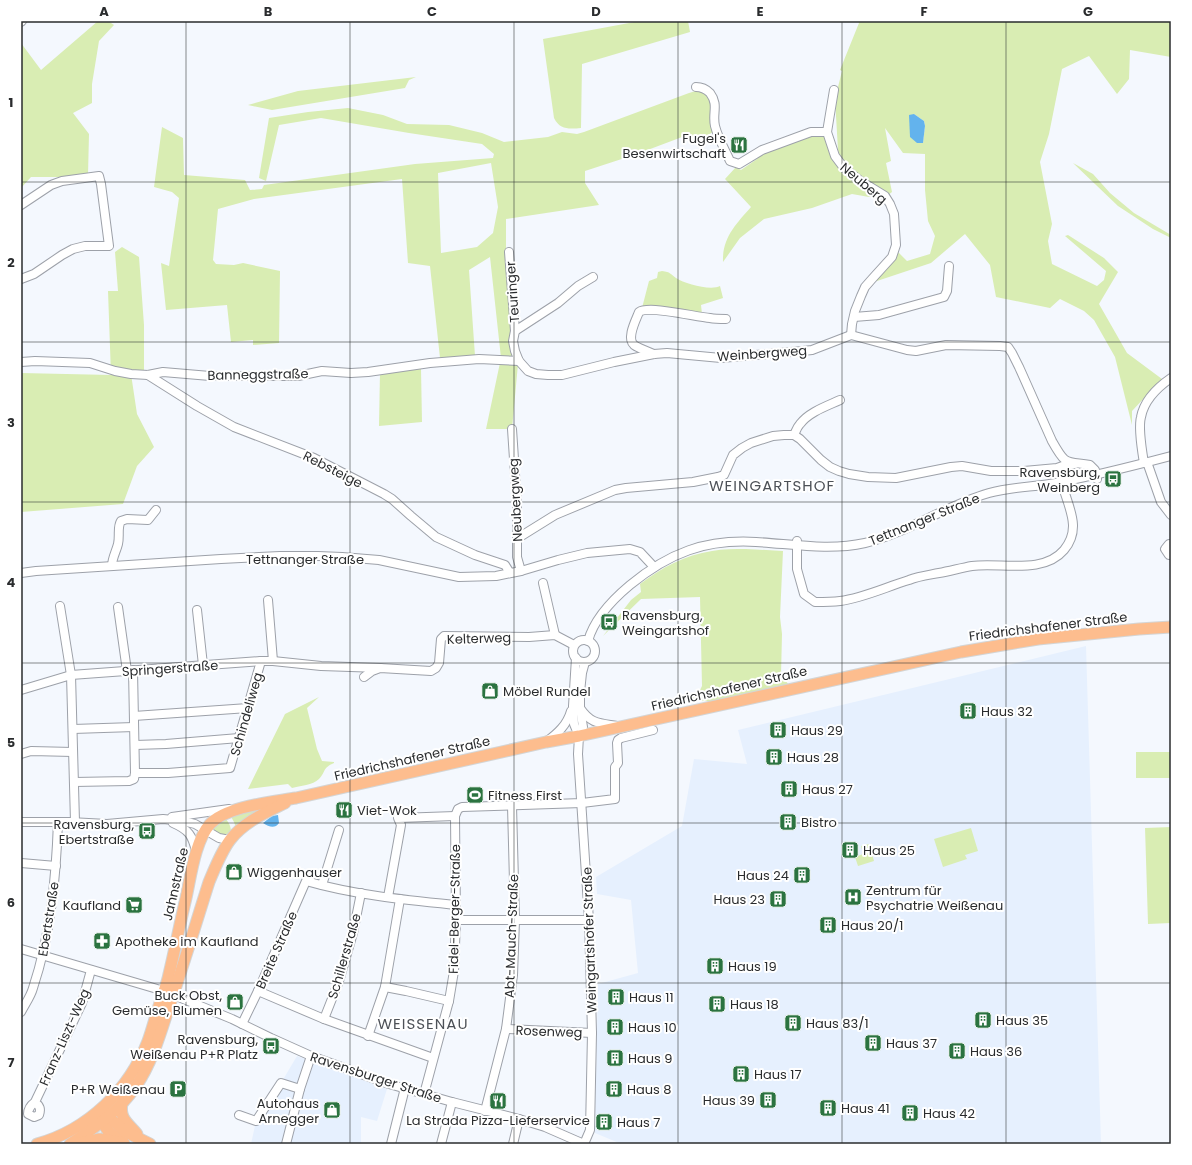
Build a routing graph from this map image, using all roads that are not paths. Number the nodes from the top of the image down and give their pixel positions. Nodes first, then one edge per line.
1 (696, 87) dead end
2 (834, 90) dead end
3 (827, 132) junction
4 (21, 205) edge
5 (509, 252) dead end
6 (949, 266) dead end
7 (593, 277) dead end
8 (21, 279) edge
9 (854, 317) junction
10 (726, 319) dead end
11 (515, 331) junction
12 (851, 335) junction
13 (654, 354) junction
14 (519, 361) junction
15 (21, 362) edge
16 (148, 375) junction
17 (1171, 378) edge
18 (840, 400) dead end
19 (512, 429) dead end
20 (794, 435) junction
21 (1171, 456) edge
22 (1146, 463) junction
23 (1076, 464) junction
24 (1097, 477) junction
25 (1062, 480) junction
26 (156, 510) dead end
27 (1171, 515) edge
28 (518, 538) junction
29 (797, 543) junction
30 (1171, 544) edge
31 (1171, 555) edge
32 (112, 566) junction
33 (654, 567) junction
34 (520, 571) junction
35 (21, 573) edge
36 (510, 573) junction
37 (543, 583) dead end
38 (268, 600) dead end
39 (60, 606) dead end
40 (118, 607) dead end
41 (197, 610) dead end
42 (1171, 627) edge
43 (555, 635) junction
44 (588, 641) junction
45 (574, 645) junction
46 (576, 658) junction
47 (261, 661) junction
48 (273, 661) junction
49 (585, 662) junction
50 (203, 665) junction
51 (321, 666) joint
52 (380, 668) junction
53 (130, 670) junction
54 (71, 675) junction
55 (364, 677) dead end
56 (21, 690) edge
57 (576, 707) junction
58 (248, 708) junction
59 (134, 716) junction
60 (622, 726) junction
61 (134, 727) junction
62 (73, 728) junction
63 (653, 730) dead end
64 (579, 736) junction
65 (239, 738) junction
66 (546, 742) junction
67 (135, 745) junction
68 (73, 752) junction
69 (21, 754) edge
70 (136, 773) junction
71 (74, 782) junction
72 (296, 798) junction
73 (582, 802) junction
74 (512, 806) junction
75 (245, 807) junction
76 (455, 816) junction
77 (163, 820) junction
78 (21, 822) edge
79 (58, 822) junction
80 (75, 822) junction
81 (339, 830) dead end
82 (205, 831) junction
83 (230, 840) junction
84 (196, 851) junction
85 (21, 863) edge
86 (56, 866) junction
87 (322, 885) junction
88 (361, 893) junction
89 (388, 897) junction
90 (400, 899) junction
91 (456, 905) junction
92 (456, 920) junction
93 (515, 920) junction
94 (589, 920) junction
95 (21, 949) edge
96 (42, 956) junction
97 (91, 970) junction
98 (385, 987) junction
99 (258, 991) junction
100 (169, 992) junction
101 (449, 1001) junction
102 (21, 1012) edge
103 (324, 1019) junction
104 (242, 1024) junction
105 (506, 1030) junction
106 (592, 1033) junction
107 (368, 1036) junction
108 (311, 1056) junction
109 (433, 1058) junction
110 (405, 1088) junction
111 (300, 1089) junction
112 (424, 1094) junction
113 (35, 1102) dead end
114 (452, 1102) junction
115 (122, 1103) junction
116 (485, 1110) junction
117 (102, 1115) junction
118 (239, 1115) dead end
119 (518, 1119) junction
120 (146, 1142) edge
121 (125, 1143) edge
122 (37, 1144) edge
123 (70, 1144) edge
124 (74, 1144) edge
125 (286, 1144) edge
126 (391, 1144) edge
127 (441, 1144) edge
128 (513, 1144) edge
129 (584, 1144) edge

1 - 3 street
2 - 3 street, Neuberg
3 - 9 street, Neuberg
4 - 8 street
5 - 11 street, Teuringer
6 - 9 street
7 - 11 street
9 - 12 street, Neuberg
10 - 13 street, Weinbergweg
11 - 14 street
12 - 13 street, Weinbergweg
12 - 23 street
13 - 14 street, Weinbergweg
14 - 16 street, Banneggstraße
15 - 16 street, Banneggstraße
16 - 36 street, Rebsteige
17 - 22 street
18 - 20 street
19 - 28 street, Neubergweg
20 - 23 street
20 - 28 street
21 - 22 street, Tettnanger Straße
22 - 24 street, Tettnanger Straße
22 - 27 street
23 - 24 street
24 - 25 street, Tettnanger Straße
25 - 29 street, Tettnanger Straße
25 - 29 street
26 - 32 street
28 - 34 street, Neubergweg
29 - 33 street, Tettnanger Straße
30 - 31 street
32 - 35 street, Tettnanger Straße
32 - 36 street, Tettnanger Straße
33 - 34 street, Tettnanger Straße
33 - 44 street, Tettnanger Straße
34 - 36 street, Tettnanger Straße
37 - 43 street
38 - 48 street
39 - 54 street
40 - 53 street
41 - 50 street
42 - 60 main road, Friedrichshafener Straße
43 - 45 street
43 - 52 street, Kelterweg
44 - 45 street
44 - 49 street
45 - 46 street
46 - 49 street
46 - 57 street
47 - 48 street, Springerstraße
47 - 50 street, Springerstraße
47 - 58 street, Schindeliweg
48 - 51 street, Springerstraße
49 - 57 street
50 - 53 street, Springerstraße
51 - 52 street, Kelterweg
52 - 55 street
53 - 54 street, Springerstraße
53 - 59 street
54 - 56 street, Springerstraße
54 - 62 street
57 - 60 street
57 - 64 street
57 - 66 street
58 - 59 street
58 - 65 street, Schindeliweg
59 - 61 street
60 - 64 main road, Friedrichshafener Straße
61 - 62 street
61 - 67 street
62 - 68 street
63 - 73 street
64 - 66 main road, Friedrichshafener Straße
64 - 73 street, Weingartshofer Straße
65 - 67 street
65 - 70 street, Schindeliweg
66 - 72 main road, Friedrichshafener Straße
67 - 70 street
68 - 69 street
68 - 71 street
70 - 71 street
71 - 80 street
72 - 75 main road, Friedrichshafener Straße
72 - 83 main road, Friedrichshafener Straße
73 - 74 street
73 - 94 street, Weingartshofer Straße
74 - 76 street
74 - 93 street, Abt-Mauch-Straße
75 - 77 street
75 - 82 main road, Jahnstraße
76 - 89 street
76 - 91 street, Fidel-Berger-Straße
77 - 80 street
77 - 82 street
77 - 84 street
78 - 79 street
79 - 80 street
79 - 86 street, Ebertstraße
81 - 87 street
82 - 83 street
82 - 84 main road, Jahnstraße
83 - 100 main road, Jahnstraße
84 - 100 main road, Jahnstraße
85 - 86 street
86 - 96 street, Ebertstraße
87 - 88 street
87 - 99 street, Breite Straße
88 - 89 street
88 - 103 street, Schillerstraße
89 - 90 street
90 - 91 street
90 - 98 street
91 - 92 street, Fidel-Berger-Straße
92 - 93 street
92 - 101 street, Fidel-Berger-Straße
93 - 94 street
93 - 105 street, Abt-Mauch-Straße
94 - 106 street, Weingartshofer Straße
95 - 96 street, Ravensburger Straße
96 - 97 street, Ravensburger Straße
96 - 102 street, Ebertstraße
97 - 100 street, Ravensburger Straße
97 - 113 street, Franz-Liszt-Weg
98 - 101 street
98 - 107 street
99 - 103 street
99 - 104 street, Breite Straße
100 - 104 street, Ravensburger Straße
100 - 115 main road, Jahnstraße
100 - 117 main road, Jahnstraße
101 - 109 street, Fidel-Berger-Straße
103 - 107 street
104 - 108 street, Ravensburger Straße
105 - 106 street, Rosenweg
105 - 116 street, Abt-Mauch-Straße
106 - 129 street, Weingartshofer Straße
107 - 109 street
108 - 110 street, Ravensburger Straße
108 - 111 street
109 - 112 street, Fidel-Berger-Straße
110 - 112 street, Ravensburger Straße
110 - 126 street
111 - 118 street
111 - 125 street
112 - 114 street, Ravensburger Straße
114 - 116 street, Ravensburger Straße
114 - 127 street
115 - 117 main road, Jahnstraße
115 - 120 main road
116 - 119 street, Ravensburger Straße
117 - 120 main road
117 - 121 main road
117 - 122 main road, Jahnstraße
117 - 123 main road, Jahnstraße
119 - 128 street
119 - 129 street, Ravensburger Straße
121 - 124 main road

